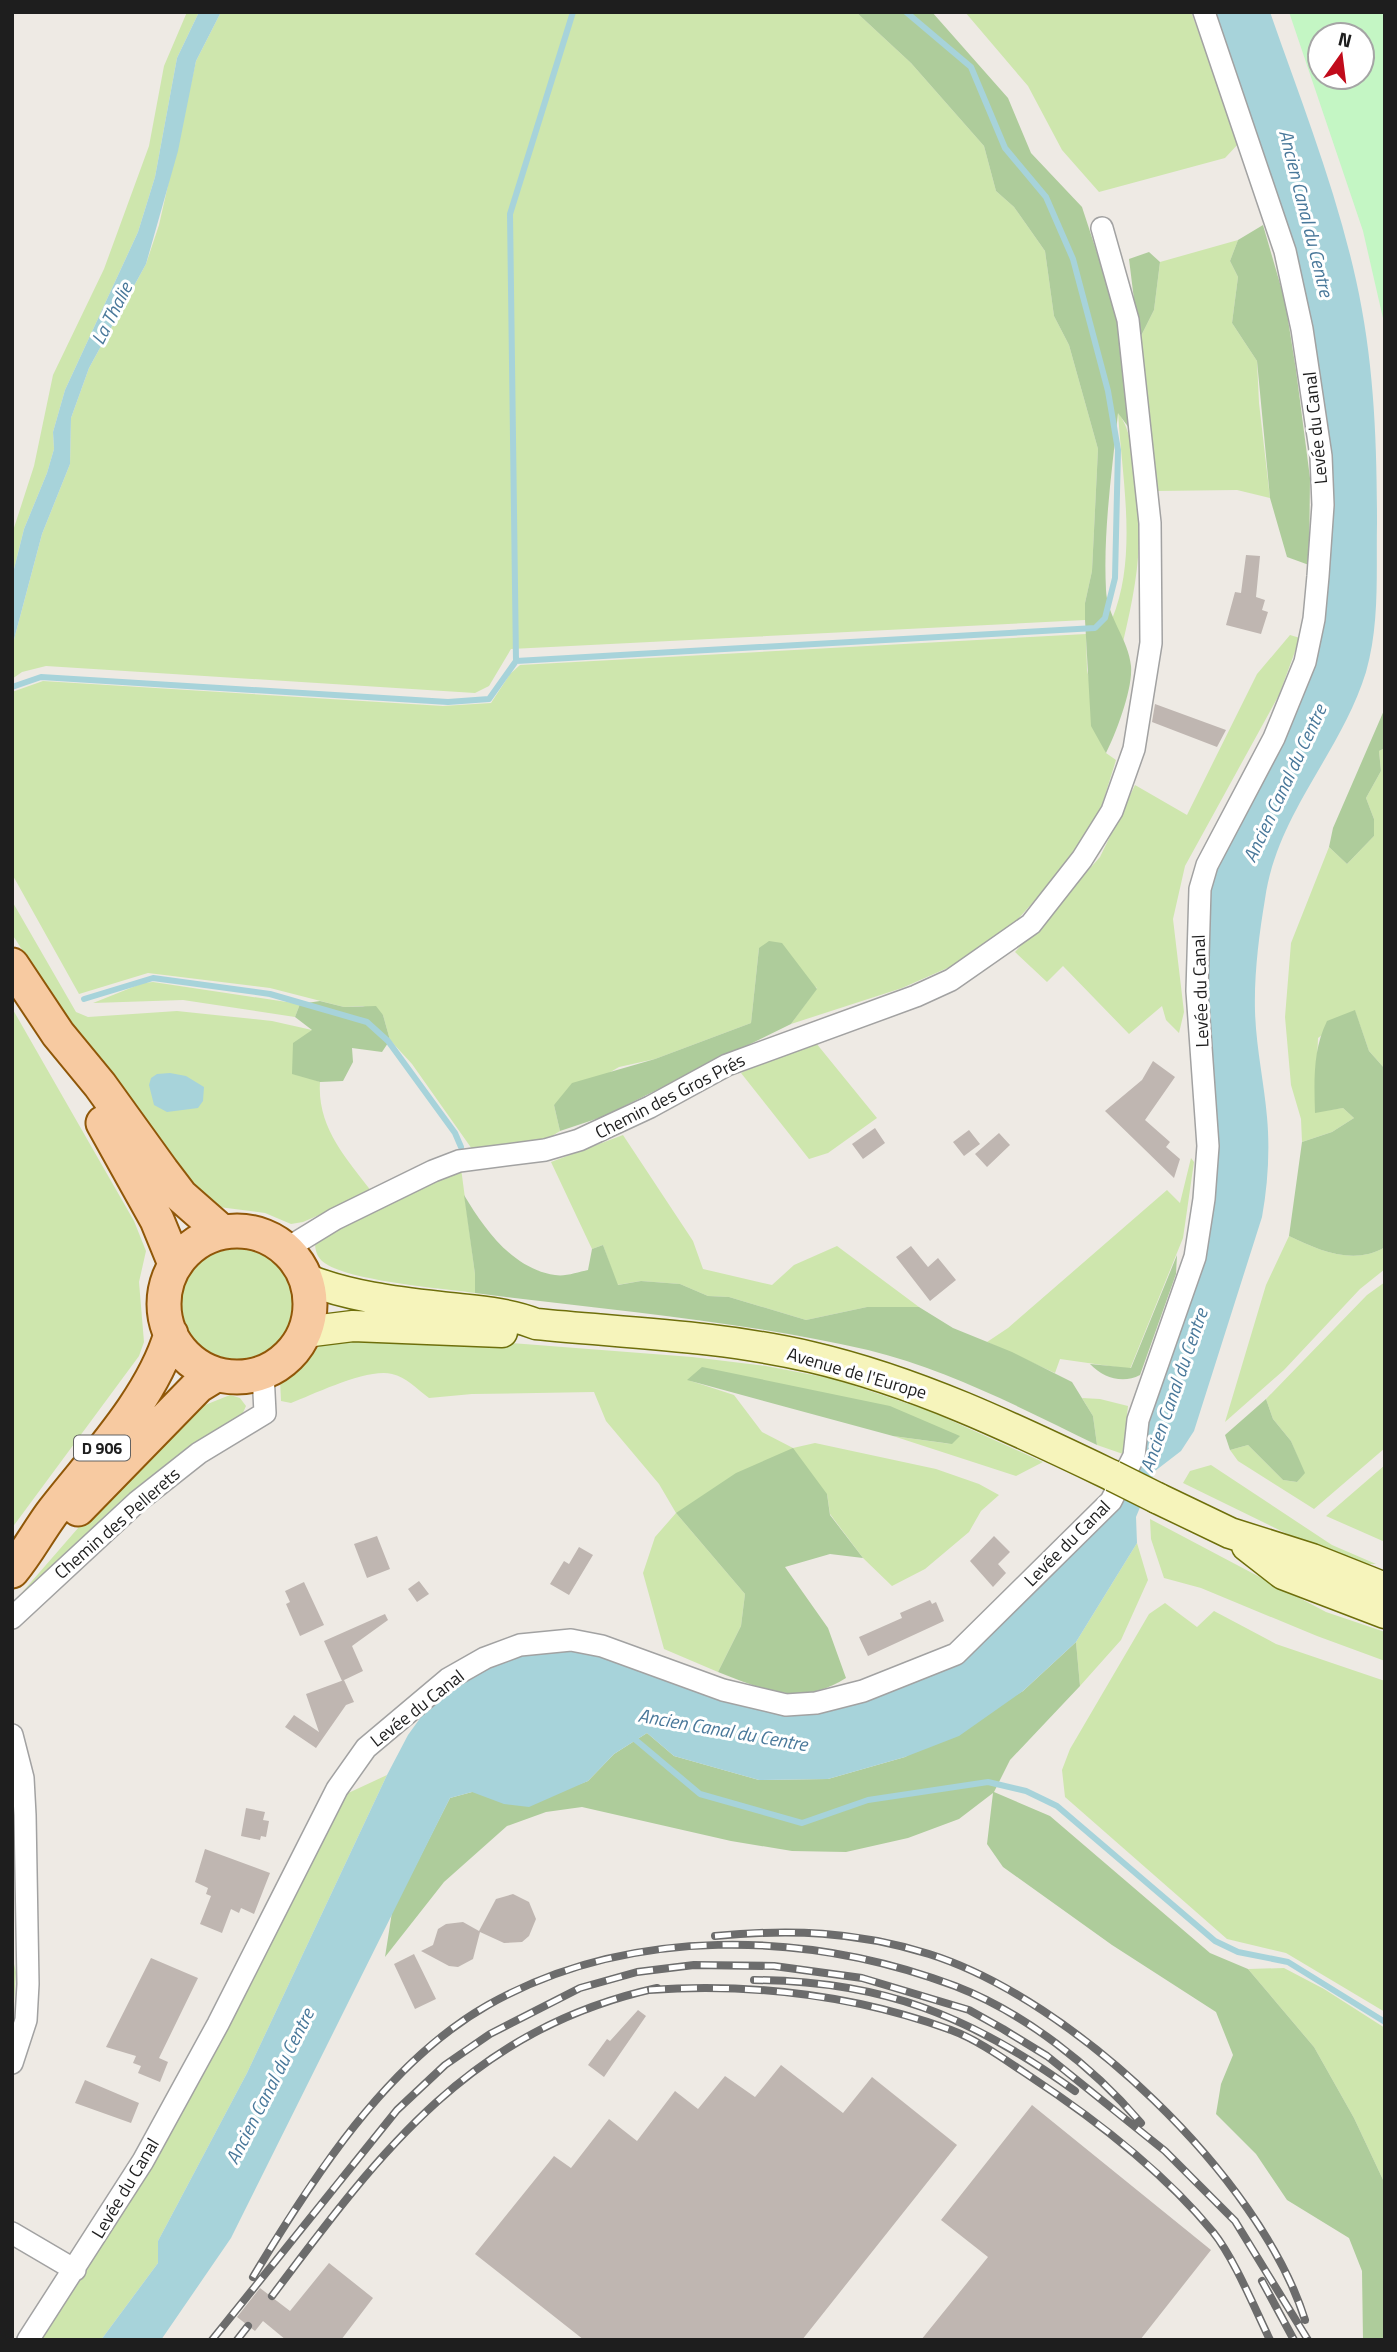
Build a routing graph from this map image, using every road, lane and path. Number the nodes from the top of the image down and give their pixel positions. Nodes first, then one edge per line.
1 (1205, 12) edge
2 (1102, 228) dead end
3 (12, 965) edge
4 (58, 1034) junction
5 (222, 1232) junction
6 (286, 1249) junction
7 (175, 1264) junction
8 (306, 1279) junction
9 (536, 1324) junction
10 (305, 1332) junction
11 (171, 1334) junction
12 (263, 1373) junction
13 (216, 1375) junction
14 (18, 1564) edge
15 (1379, 1595) edge
16 (12, 1618) edge
17 (12, 1735) edge
18 (12, 2063) edge
19 (12, 2233) edge
20 (75, 2270) junction
21 (28, 2340) edge

1 - 20 street, Levée du Canal
2 - 6 street, Chemin des Gros Prés
3 - 4 main road
4 - 5 main road
4 - 7 main road
5 - 6 main road
5 - 7 main road
6 - 8 main road
7 - 11 main road
8 - 9 main road, Avenue de l'Europe
8 - 10 main road
9 - 10 main road, Avenue de l'Europe
9 - 15 main road, Avenue de l'Europe, bridge
10 - 12 main road
11 - 13 main road
11 - 14 main road, D 906
12 - 13 main road
12 - 16 street, Chemin des Pellerets
13 - 14 main road, D 906
17 - 18 street
19 - 20 street
20 - 21 street, Levée du Canal

